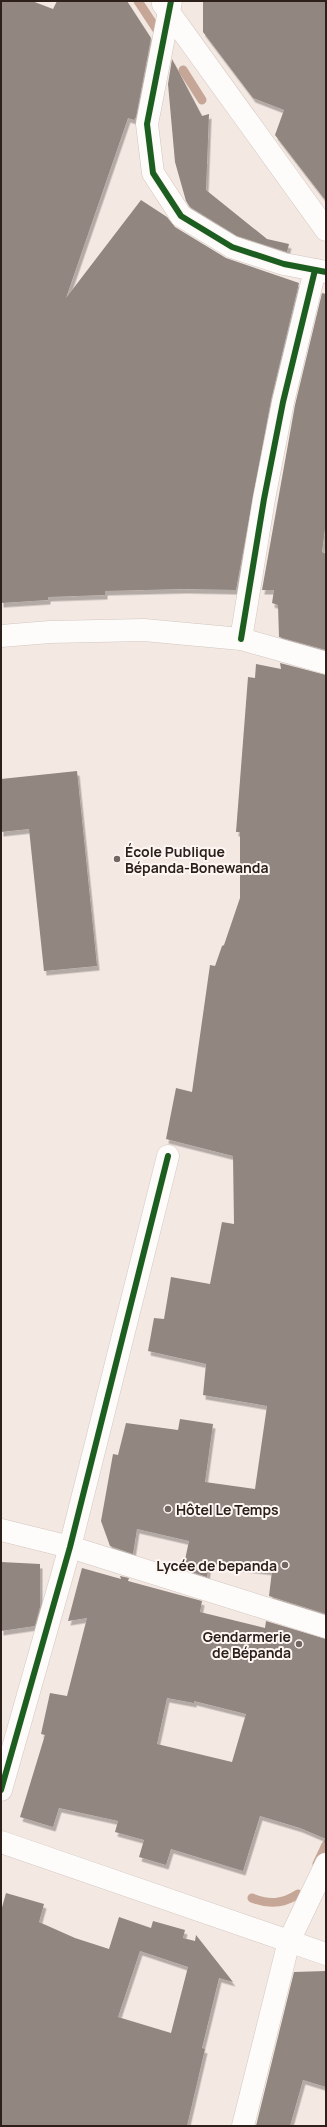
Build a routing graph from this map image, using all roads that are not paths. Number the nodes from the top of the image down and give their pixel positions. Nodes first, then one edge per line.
1 (167, 4) edge
2 (326, 230) edge
3 (321, 271) edge
4 (1, 636) edge
5 (241, 639) junction
6 (326, 663) edge
7 (168, 1156) dead end
8 (1, 1530) edge
9 (70, 1547) junction
10 (326, 1627) edge
11 (1, 1790) edge
12 (1, 1842) edge
13 (326, 1864) edge
14 (289, 1941) junction
15 (326, 1954) edge
16 (243, 2126) edge

1 - 2 street
1 - 3 street
3 - 5 street
4 - 5 street
5 - 6 street
7 - 9 street
8 - 9 street
9 - 10 street
9 - 11 street
12 - 14 street
13 - 14 street
14 - 15 street
14 - 16 street

